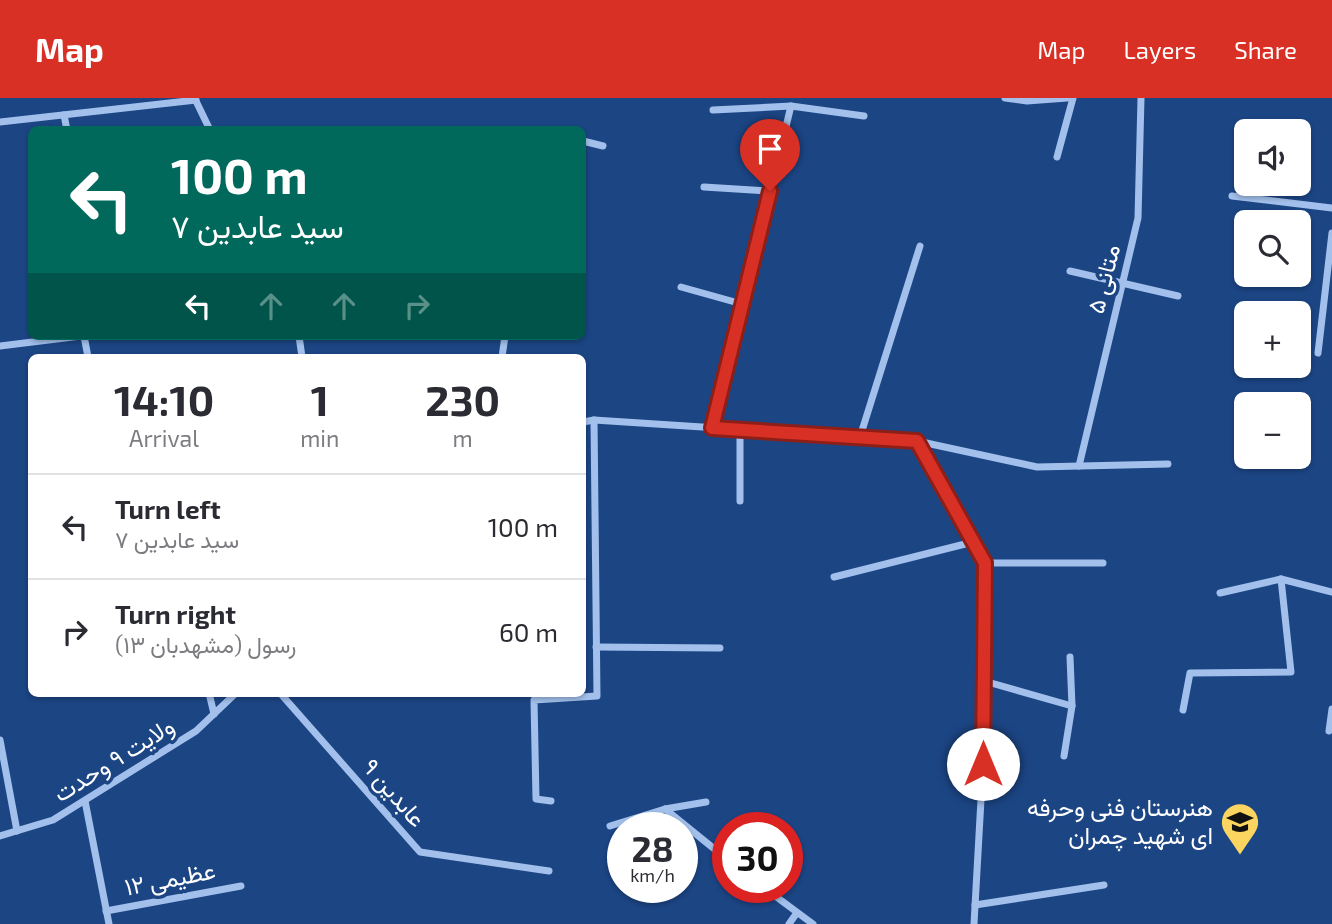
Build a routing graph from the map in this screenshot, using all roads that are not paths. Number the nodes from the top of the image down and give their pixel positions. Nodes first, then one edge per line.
1 (1005, 98) edge
2 (1067, 98) edge
3 (1073, 98) edge
4 (1141, 98) edge
5 (195, 99) edge
6 (791, 106) junction
7 (713, 110) dead end
8 (64, 115) junction
9 (864, 116) dead end
10 (0, 122) edge
11 (66, 126) edge
12 (208, 126) edge
13 (586, 142) edge
14 (603, 146) dead end
15 (1057, 157) dead end
16 (704, 187) dead end
17 (770, 191) junction
18 (1232, 196) dead end
19 (1332, 208) edge
20 (1332, 233) edge
21 (920, 246) dead end
22 (1070, 271) dead end
23 (1122, 284) junction
24 (681, 287) dead end
25 (1178, 296) dead end
26 (742, 304) junction
27 (50, 340) edge
28 (0, 346) edge
29 (1318, 353) dead end
30 (594, 421) junction
31 (586, 422) edge
32 (712, 428) junction
33 (740, 429) junction
34 (860, 437) junction
35 (917, 441) junction
36 (1168, 464) dead end
37 (1079, 466) junction
38 (740, 501) dead end
39 (973, 542) junction
40 (985, 563) junction
41 (1103, 563) dead end
42 (834, 577) dead end
43 (1281, 579) junction
44 (1220, 593) dead end
45 (1332, 593) edge
46 (596, 646) junction
47 (720, 648) dead end
48 (1070, 657) dead end
49 (984, 681) junction
50 (210, 697) edge
51 (232, 697) edge
52 (284, 697) edge
53 (581, 697) edge
54 (586, 697) edge
55 (1072, 706) junction
56 (1183, 709) dead end
57 (1332, 709) edge
58 (214, 713) junction
59 (1329, 731) dead end
60 (0, 740) edge
61 (1064, 756) dead end
62 (85, 800) junction
63 (551, 801) dead end
64 (706, 802) dead end
65 (665, 809) junction
66 (655, 812) edge
67 (17, 831) junction
68 (0, 836) edge
69 (712, 847) edge
70 (549, 871) dead end
71 (1104, 885) dead end
72 (241, 886) dead end
73 (783, 903) edge
74 (975, 905) junction
75 (106, 911) junction
76 (796, 914) junction
77 (109, 924) edge
78 (789, 924) edge
79 (813, 924) edge
80 (974, 924) edge

1 - 2 street
3 - 15 street
4 - 23 street, متانی ۵
5 - 8 street
5 - 12 street
6 - 7 street
6 - 9 street
6 - 17 street
8 - 10 street
8 - 11 street
13 - 14 street
16 - 17 street
17 - 26 street
18 - 19 street
20 - 29 street
21 - 34 street
22 - 23 street
23 - 25 street
23 - 37 street, متانی ۵
24 - 26 street
26 - 32 street
27 - 28 street
30 - 31 street
30 - 32 street
30 - 46 street
32 - 33 street
33 - 34 street
33 - 38 street
34 - 35 street
35 - 37 street
35 - 39 street
36 - 37 street
39 - 40 street
39 - 42 street
40 - 41 street
40 - 49 street
43 - 44 street
43 - 45 street
43 - 56 street
46 - 47 street
46 - 54 street
48 - 55 street
49 - 55 street
49 - 74 street
50 - 58 street
51 - 58 street, ولایت ۹ وحدت
52 - 70 street, عابدین ۹
53 - 63 street
55 - 61 street
57 - 59 street
58 - 62 street, ولایت ۹ وحدت
60 - 67 street
62 - 67 street, ولایت ۹ وحدت
62 - 75 street
64 - 65 street
65 - 66 street
65 - 69 street
67 - 68 street, ولایت ۹ وحدت
71 - 74 street
72 - 75 street, عظیمی ۱۲
73 - 76 street
74 - 80 street
75 - 77 street
76 - 78 street
76 - 79 street

